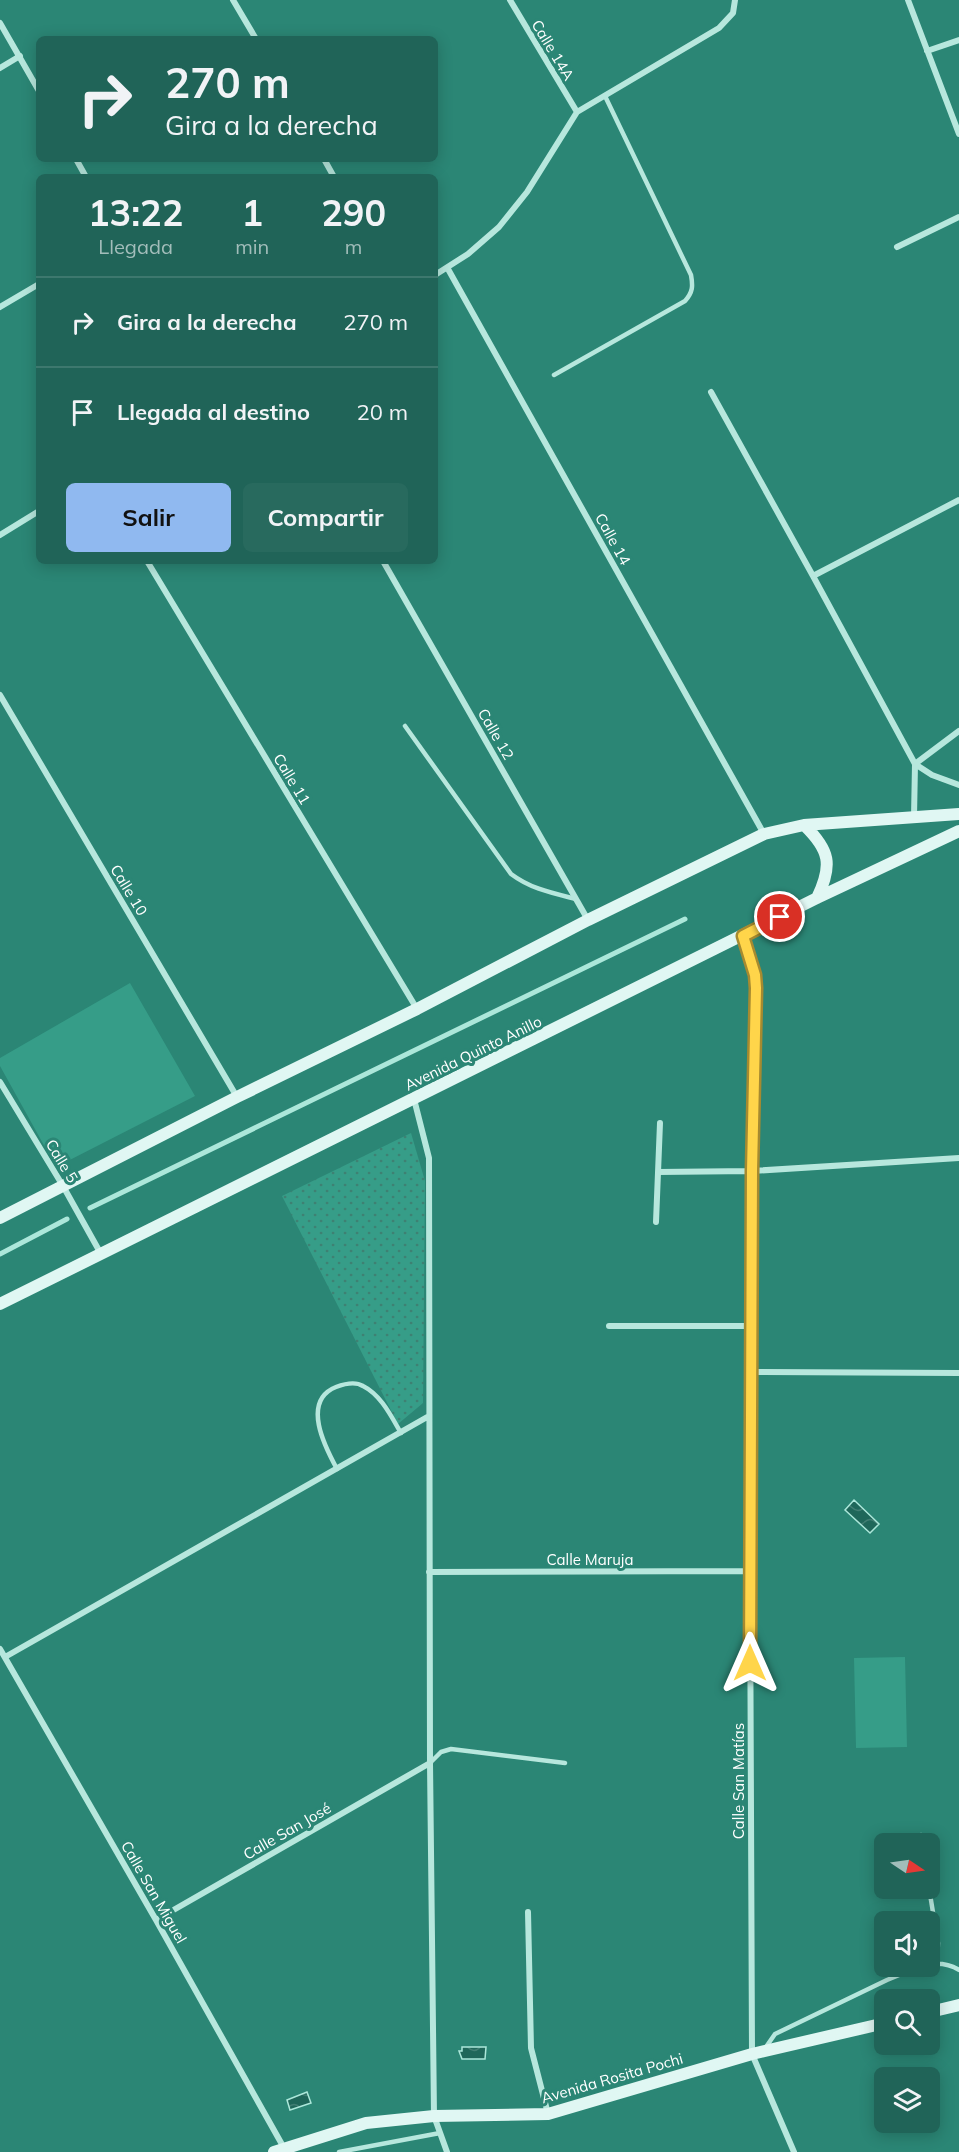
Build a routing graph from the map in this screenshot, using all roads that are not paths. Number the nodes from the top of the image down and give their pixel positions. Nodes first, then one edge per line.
1 (234, 0) edge
2 (510, 0) edge
3 (735, 0) edge
4 (908, 0) edge
5 (0, 23) edge
6 (254, 36) edge
7 (959, 40) edge
8 (927, 51) junction
9 (20, 56) junction
10 (0, 68) edge
11 (36, 85) edge
12 (605, 96) junction
13 (577, 112) junction
14 (959, 134) edge
15 (959, 217) edge
16 (897, 247) dead end
17 (448, 268) junction
18 (438, 273) edge
19 (36, 286) edge
20 (0, 307) edge
21 (554, 375) dead end
22 (711, 392) dead end
23 (959, 500) edge
24 (36, 513) edge
25 (0, 535) edge
26 (149, 564) edge
27 (385, 564) edge
28 (813, 576) junction
29 (0, 695) edge
30 (405, 726) dead end
31 (959, 731) edge
32 (915, 764) junction
33 (959, 785) edge
34 (959, 814) edge
35 (914, 817) junction
36 (804, 825) junction
37 (959, 831) edge
38 (764, 834) junction
39 (576, 898) junction
40 (817, 898) junction
41 (588, 920) junction
42 (743, 936) junction
43 (417, 1009) junction
44 (0, 1082) edge
45 (237, 1096) junction
46 (414, 1099) junction
47 (660, 1123) dead end
48 (959, 1158) edge
49 (752, 1171) junction
50 (658, 1172) junction
51 (63, 1186) junction
52 (0, 1218) edge
53 (656, 1222) dead end
54 (100, 1254) junction
55 (0, 1304) edge
56 (609, 1326) dead end
57 (751, 1326) junction
58 (751, 1372) junction
59 (959, 1374) edge
60 (429, 1416) junction
61 (401, 1432) junction
62 (337, 1469) junction
63 (750, 1571) junction
64 (429, 1572) junction
65 (0, 1649) edge
66 (5, 1658) junction
67 (430, 1763) junction
68 (565, 1763) dead end
69 (528, 1912) dead end
70 (156, 1920) junction
71 (940, 1964) edge
72 (959, 1970) edge
73 (894, 1977) edge
74 (959, 2005) edge
75 (940, 2010) edge
76 (874, 2026) edge
77 (757, 2053) junction
78 (548, 2114) junction
79 (434, 2116) junction
80 (440, 2133) junction
81 (279, 2150) edge
82 (339, 2152) edge
83 (447, 2152) edge
84 (794, 2152) edge

1 - 6 street
2 - 13 street, Calle 14A
3 - 12 street
4 - 8 street
5 - 9 street
7 - 8 street
8 - 14 street
9 - 10 street
9 - 11 street
12 - 13 street
12 - 21 lane
13 - 17 street
15 - 16 street
17 - 18 street
17 - 38 street, Calle 14
19 - 20 street
22 - 28 street
23 - 28 street
24 - 25 street
26 - 43 street, Calle 11
27 - 39 street, Calle 12
28 - 32 street
29 - 45 street, Calle 10
30 - 39 lane
31 - 32 street
32 - 33 street
32 - 35 street
34 - 35 main road
35 - 36 main road
36 - 38 main road
36 - 40 main road
37 - 40 main road, Avenida Quinto Anillo
38 - 41 main road
39 - 41 street, Calle 12
40 - 42 main road, Avenida Quinto Anillo
41 - 43 main road
42 - 46 main road, Avenida Quinto Anillo
42 - 49 street, Calle San Matías
43 - 45 main road
44 - 51 street, Calle 5
45 - 51 main road
46 - 54 main road, Avenida Quinto Anillo
46 - 60 street
47 - 50 street
48 - 49 street
49 - 50 street
49 - 57 street, Calle San Matías
50 - 53 street
51 - 52 main road
51 - 54 street, Calle 5
54 - 55 main road, Avenida Quinto Anillo
56 - 57 street
57 - 58 street, Calle San Matías
58 - 59 street
58 - 63 street, Calle San Matías
60 - 61 street
60 - 64 street
61 - 62 street
61 - 62 lane
62 - 66 street
63 - 64 street, Calle Maruja
63 - 77 street, Calle San Matías
64 - 67 street
65 - 66 street, Calle San Miguel
66 - 70 street, Calle San Miguel
67 - 68 lane
67 - 70 street, Calle San José
67 - 79 street
69 - 78 street
70 - 81 street, Calle San Miguel
71 - 72 lane
73 - 77 lane
74 - 75 main road
76 - 77 main road, Avenida Rosita Pochi
77 - 78 main road, Avenida Rosita Pochi
77 - 84 street, Calle San Matías
78 - 79 main road, Avenida Rosita Pochi
79 - 80 street
79 - 81 main road, Avenida Rosita Pochi
80 - 82 lane
80 - 83 street

